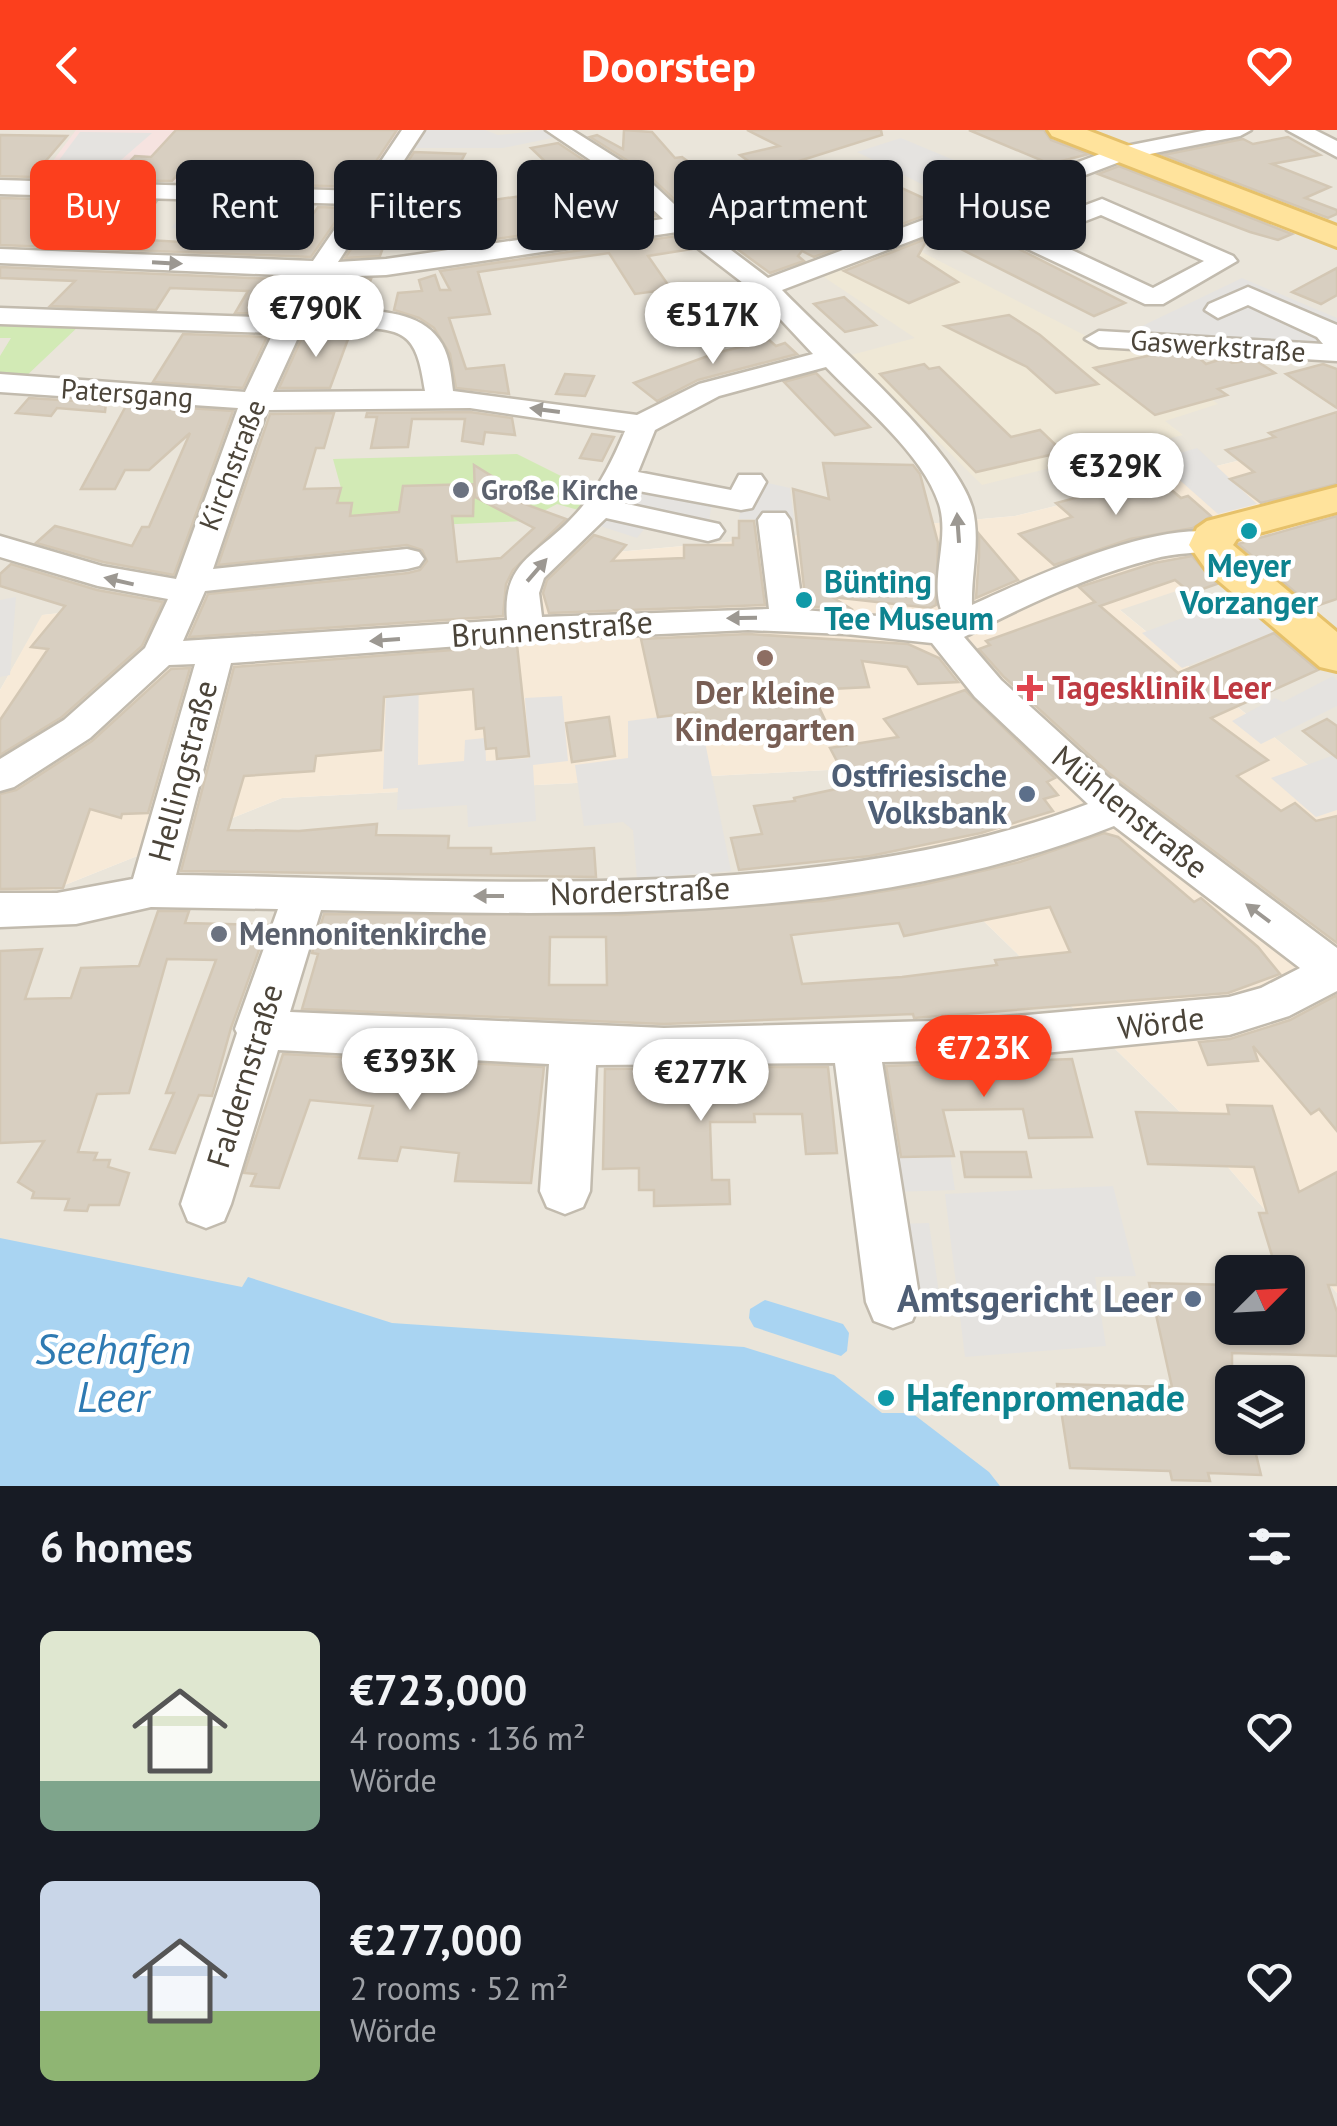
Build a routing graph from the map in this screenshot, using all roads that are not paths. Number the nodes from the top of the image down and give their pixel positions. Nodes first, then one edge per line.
1 (414, 130) edge
2 (557, 130) edge
3 (1062, 130) edge
4 (1240, 130) edge
5 (1298, 130) edge
6 (1337, 150) edge
7 (1124, 154) junction
8 (394, 160) edge
9 (1086, 168) edge
10 (0, 186) edge
11 (334, 197) edge
12 (674, 216) edge
13 (674, 225) edge
14 (923, 229) edge
15 (1337, 236) edge
16 (1023, 237) joint
17 (334, 249) edge
18 (716, 250) edge
19 (0, 256) edge
20 (320, 270) junction
21 (765, 288) junction
22 (1218, 310) dead end
23 (0, 316) edge
24 (291, 323) junction
25 (1098, 339) dead end
26 (1337, 344) edge
27 (1337, 353) edge
28 (834, 357) junction
29 (0, 383) edge
30 (440, 400) junction
31 (255, 401) junction
32 (642, 425) junction
33 (620, 478) junction
34 (750, 482) dead end
35 (1337, 499) edge
36 (591, 516) junction
37 (774, 520) dead end
38 (708, 531) dead end
39 (1211, 541) junction
40 (0, 546) edge
41 (408, 559) dead end
42 (190, 587) junction
43 (787, 617) junction
44 (954, 627) junction
45 (526, 630) junction
46 (216, 652) junction
47 (160, 654) junction
48 (1337, 656) edge
49 (0, 777) edge
50 (1118, 808) junction
51 (150, 890) junction
52 (304, 892) junction
53 (0, 910) edge
54 (1336, 972) edge
55 (258, 1030) junction
56 (856, 1044) junction
57 (574, 1046) junction
58 (565, 1191) dead end
59 (206, 1204) dead end
60 (893, 1302) dead end

1 - 8 street, Kirchstraße
2 - 12 street
3 - 7 main road
4 - 7 street
5 - 6 street
7 - 9 street
7 - 15 main road
10 - 11 street
13 - 20 street
14 - 21 street
16 - 16 street
17 - 20 street, Kirchstraße
18 - 21 street
19 -> 20 street
20 - 24 street, Kirchstraße
21 - 28 street
22 - 26 street
23 - 24 street
24 - 30 street
24 - 31 street, Kirchstraße
25 - 27 street, Gaswerkstraße
28 - 32 street
44 -> 28 street
29 - 31 street, Patersgang
30 - 31 street, Patersgang
32 -> 30 street, Patersgang
31 - 42 street, Kirchstraße
32 - 33 street
33 - 34 street
33 - 36 street
35 - 39 main road
36 - 38 street
45 -> 36 street
37 - 43 street
39 - 44 street
39 - 48 main road
42 -> 40 street
41 - 42 street
42 - 47 street, Kirchstraße
43 - 44 street, Brunnenstraße
43 -> 45 street, Brunnenstraße
44 - 50 street, Mühlenstraße
45 -> 46 street, Brunnenstraße
46 - 47 street, Brunnenstraße
46 - 51 street, Hellingstraße
47 - 49 street
50 -> 52 street, Norderstraße
54 -> 50 street, Mühlenstraße
51 - 52 street, Norderstraße
51 - 53 street, Norderstraße
52 - 55 street, Faldernstraße
54 - 56 street, Wörde
55 - 57 street, Wörde
55 - 59 street, Faldernstraße
56 - 57 street, Wörde
56 - 60 street
57 - 58 street

